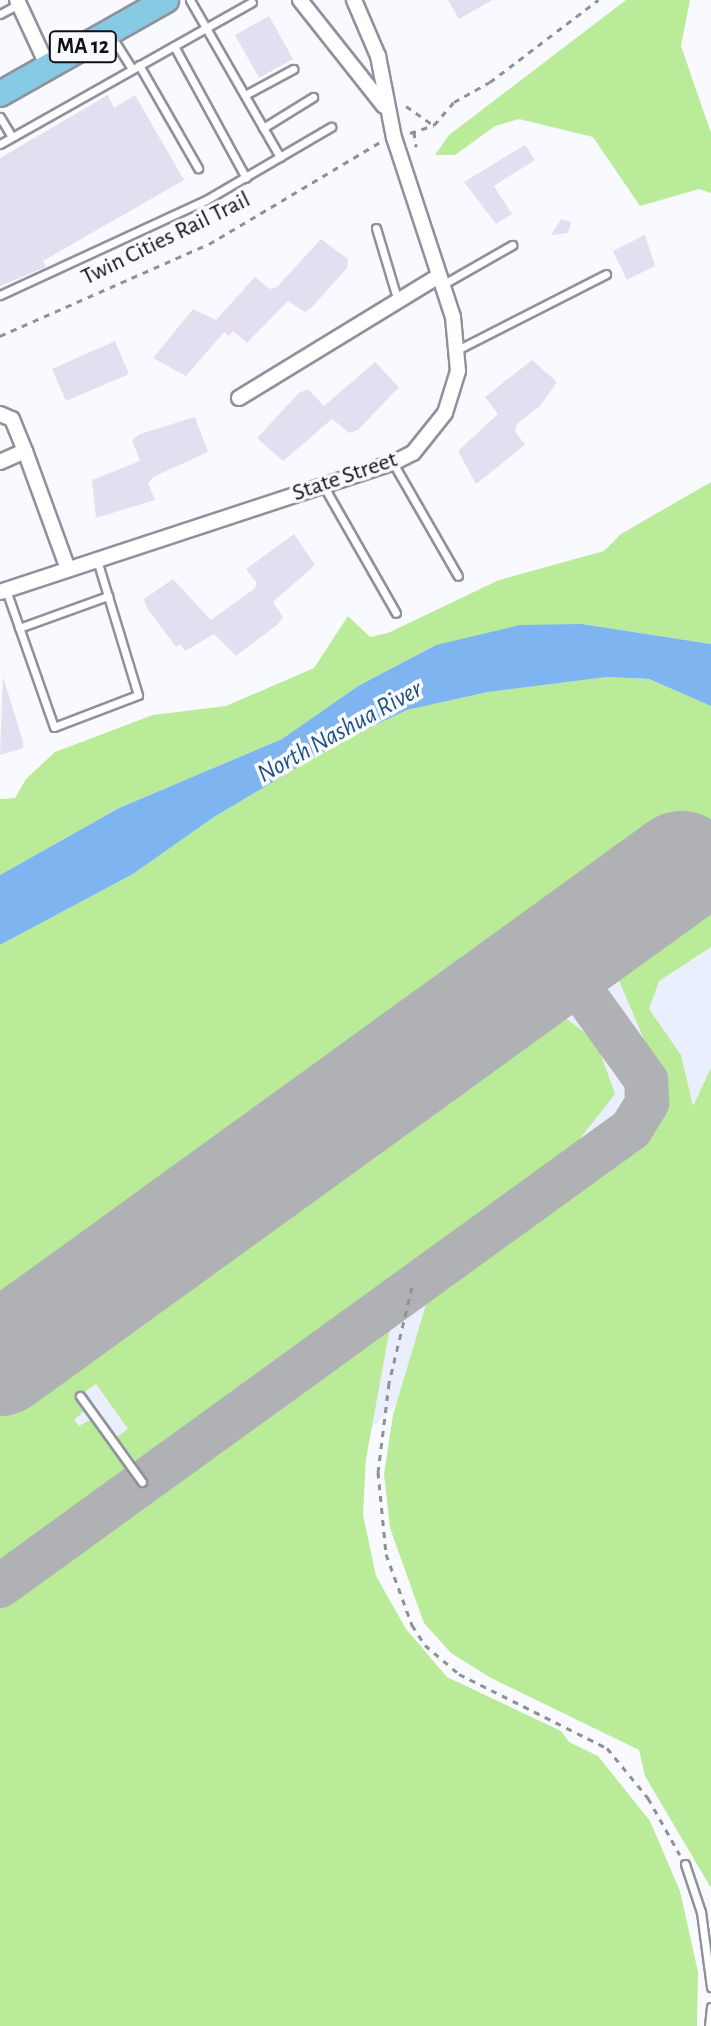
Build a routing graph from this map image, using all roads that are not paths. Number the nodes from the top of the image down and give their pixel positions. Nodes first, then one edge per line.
1 (166, 0) edge
2 (190, 0) edge
3 (300, 0) edge
4 (354, 0) edge
5 (18, 2) edge
6 (252, 2) dead end
7 (0, 14) edge
8 (206, 28) junction
9 (108, 32) junction
10 (174, 46) junction
11 (48, 67) junction
12 (135, 67) junction
13 (293, 69) dead end
14 (0, 94) edge
15 (245, 95) junction
16 (313, 97) dead end
17 (389, 113) junction
18 (0, 117) edge
19 (331, 127) dead end
20 (263, 128) junction
21 (12, 137) junction
22 (0, 144) edge
23 (280, 157) junction
24 (198, 168) dead end
25 (246, 178) junction
26 (376, 228) dead end
27 (512, 245) dead end
28 (606, 274) dead end
29 (440, 280) junction
30 (0, 295) edge
31 (397, 298) junction
32 (459, 349) junction
33 (239, 398) dead end
34 (0, 414) edge
35 (25, 451) junction
36 (0, 462) edge
37 (393, 463) junction
38 (323, 485) junction
39 (97, 560) junction
40 (68, 569) junction
41 (458, 576) dead end
42 (3, 591) edge
43 (108, 596) junction
44 (396, 613) dead end
45 (19, 628) junction
46 (80, 1396) dead end
47 (142, 1482) dead end
48 (685, 1864) road end
49 (711, 1987) edge
50 (711, 2007) edge
51 (709, 2026) edge

1 - 9 highway, MA 12
2 - 8 lane
3 - 17 street
4 - 17 street, State Street
5 - 7 lane
5 - 11 street
6 - 8 lane
8 - 10 lane
8 - 15 lane
9 - 11 highway, MA 12
9 - 12 lane
10 - 12 lane
10 - 25 lane
11 - 14 highway, MA 12
12 - 21 lane
12 - 24 lane
13 - 15 lane
15 - 20 lane
16 - 20 lane
17 - 29 street, State Street
18 - 21 lane
19 - 23 lane
20 - 23 lane
21 - 22 lane
23 - 25 lane
25 - 30 lane
26 - 31 lane
27 - 29 lane
28 - 32 lane
29 - 31 street
29 - 32 street, State Street
31 - 33 street
32 - 37 street, State Street
34 - 35 street
35 - 36 street
35 - 40 street
37 - 38 street, State Street
37 - 41 lane
38 - 39 street, State Street
38 - 44 lane
39 - 40 street, State Street
39 - 43 lane
40 - 42 street, State Street
42 - 45 lane
43 - 45 lane
43 - 45 lane
46 - 47 lane
48 - 49 lane
50 - 51 lane

